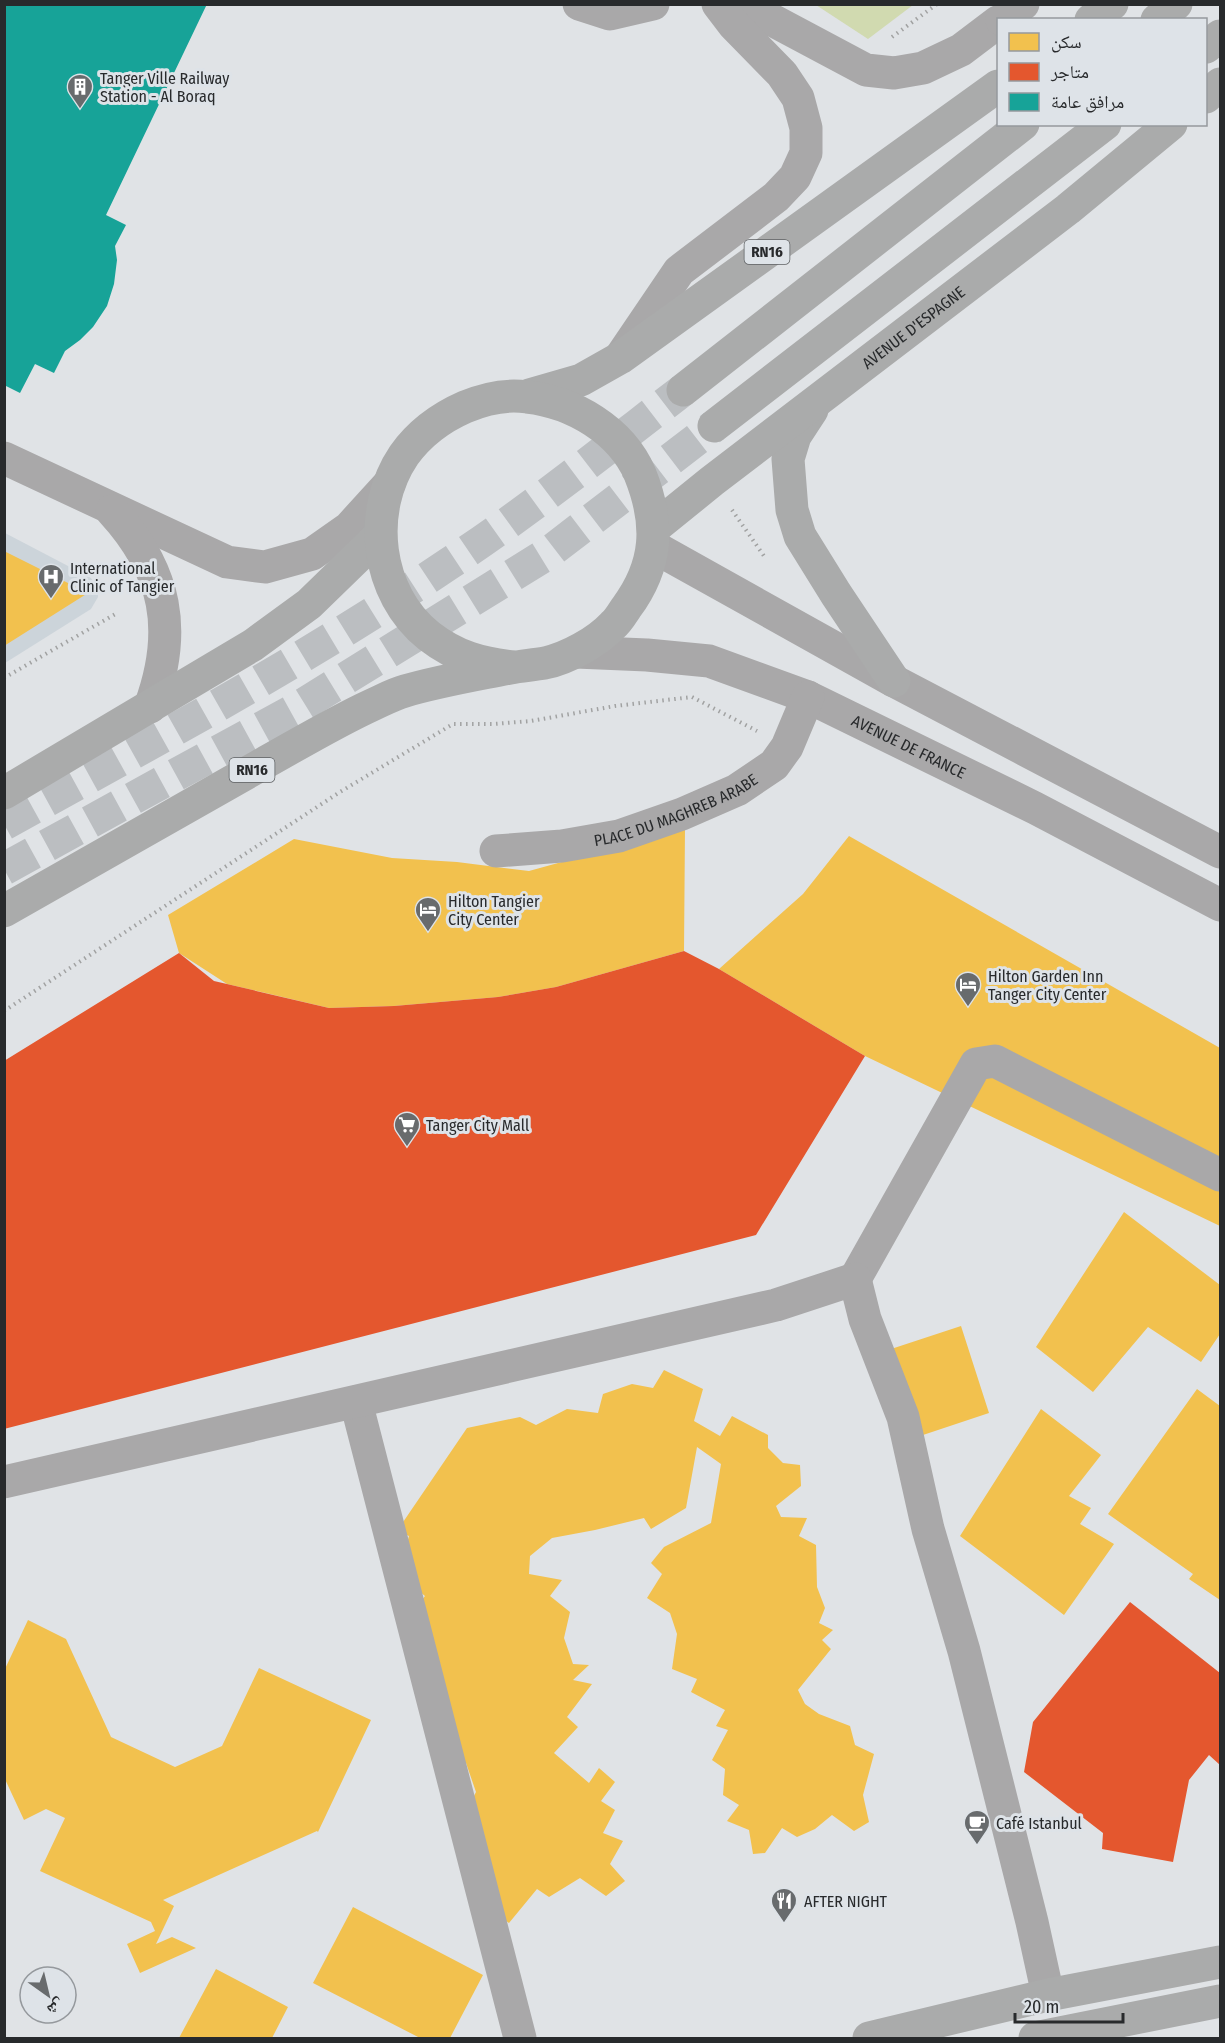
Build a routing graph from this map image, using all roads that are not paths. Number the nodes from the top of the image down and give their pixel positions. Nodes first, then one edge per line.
1 (579, 4) edge
2 (653, 4) edge
3 (718, 4) edge
4 (742, 4) edge
5 (1023, 4) edge
6 (1112, 4) edge
7 (1176, 4) edge
8 (1005, 18) edge
9 (1094, 18) edge
10 (1159, 18) edge
11 (997, 23) edge
12 (1221, 36) edge
13 (1207, 46) edge
14 (1221, 84) edge
15 (997, 87) edge
16 (1207, 96) edge
17 (1020, 126) edge
18 (1102, 126) edge
19 (1169, 126) edge
20 (620, 358) junction
21 (683, 390) tunnel mouth
22 (525, 396) junction
23 (819, 398) junction
24 (714, 426) tunnel mouth
25 (4, 459) edge
26 (389, 484) junction
27 (107, 505) junction
28 (380, 535) junction
29 (654, 537) junction
30 (576, 652) junction
31 (515, 667) junction
32 (894, 681) junction
33 (808, 697) junction
34 (150, 707) junction
35 (4, 793) edge
36 (496, 851) dead end
37 (1221, 852) edge
38 (1221, 905) edge
39 (4, 911) edge
40 (1221, 1175) edge
41 (855, 1279) junction
42 (356, 1402) junction
43 (4, 1482) edge
44 (1221, 1962) edge
45 (1048, 1995) junction
46 (1221, 2001) edge
47 (520, 2038) edge
48 (869, 2038) edge
49 (1035, 2038) edge

1 - 2 street
3 - 20 street
4 - 11 street
5 - 8 street
6 - 9 main road
7 - 10 main road
12 - 13 main road
14 - 16 main road
15 - 20 main road, RN16
17 - 21 main road
18 - 24 main road
19 - 23 main road, AVENUE D'ESPAGNE
20 - 22 main road, RN16
22 - 26 main road, RN16
22 - 29 main road, RN16
23 - 29 main road, AVENUE D'ESPAGNE
23 - 32 main road
25 - 27 street
26 - 27 street
26 - 28 main road, RN16
27 - 34 street
28 - 31 main road, RN16
28 - 34 main road
29 - 30 main road, RN16
29 - 32 street
30 - 31 main road, RN16
30 - 33 street, AVENUE DE FRANCE
31 - 39 main road, RN16
32 - 37 street
33 - 36 street, PLACE DU MAGHREB ARABE
33 - 38 street, AVENUE DE FRANCE
34 - 35 main road
40 - 41 street
41 - 42 street
41 - 45 street
42 - 43 street
42 - 47 street
44 - 45 main road
45 - 48 main road
46 - 49 main road

